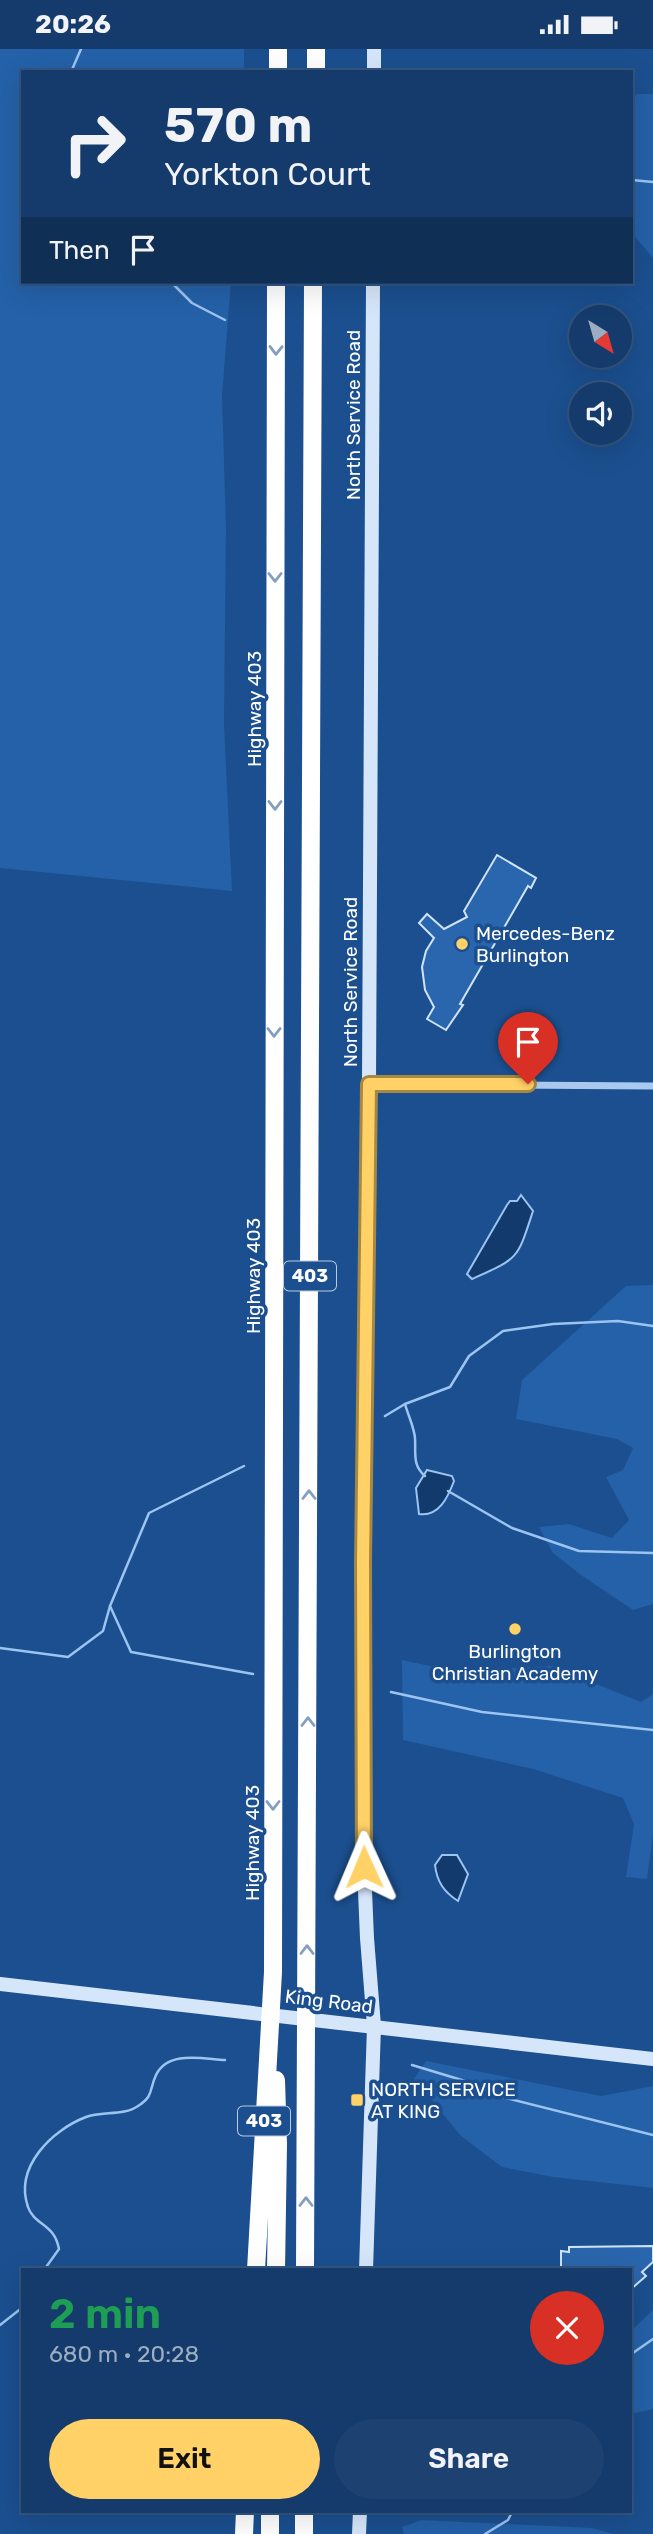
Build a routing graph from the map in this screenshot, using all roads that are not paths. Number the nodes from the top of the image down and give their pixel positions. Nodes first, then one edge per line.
1 (278, 49) edge
2 (316, 49) edge
3 (374, 49) edge
4 (278, 70) edge
5 (316, 70) edge
6 (374, 70) edge
7 (276, 284) edge
8 (313, 284) edge
9 (373, 284) edge
10 (369, 1084) junction
11 (653, 1086) edge
12 (273, 1972) junction
13 (0, 1985) edge
14 (374, 2026) junction
15 (653, 2059) edge
16 (256, 2268) edge
17 (276, 2268) edge
18 (305, 2268) edge
19 (366, 2268) edge
20 (245, 2513) edge
21 (270, 2513) edge
22 (304, 2513) edge
23 (359, 2513) edge
24 (244, 2534) edge
25 (270, 2534) edge
26 (304, 2534) edge
27 (359, 2534) edge

1 - 4 highway
2 - 5 highway
3 - 6 street
7 -> 12 highway, Highway 403 / 403
18 -> 8 highway, 403
9 - 10 street, North Service Road
10 - 11 street
10 - 14 street, North Service Road
12 - 16 highway, Highway 403 / 403
12 - 17 highway
13 - 14 street, King Road
14 - 15 street, King Road
14 - 19 street, North Service Road
20 - 24 highway
21 - 25 highway
22 - 26 highway
23 - 27 street

